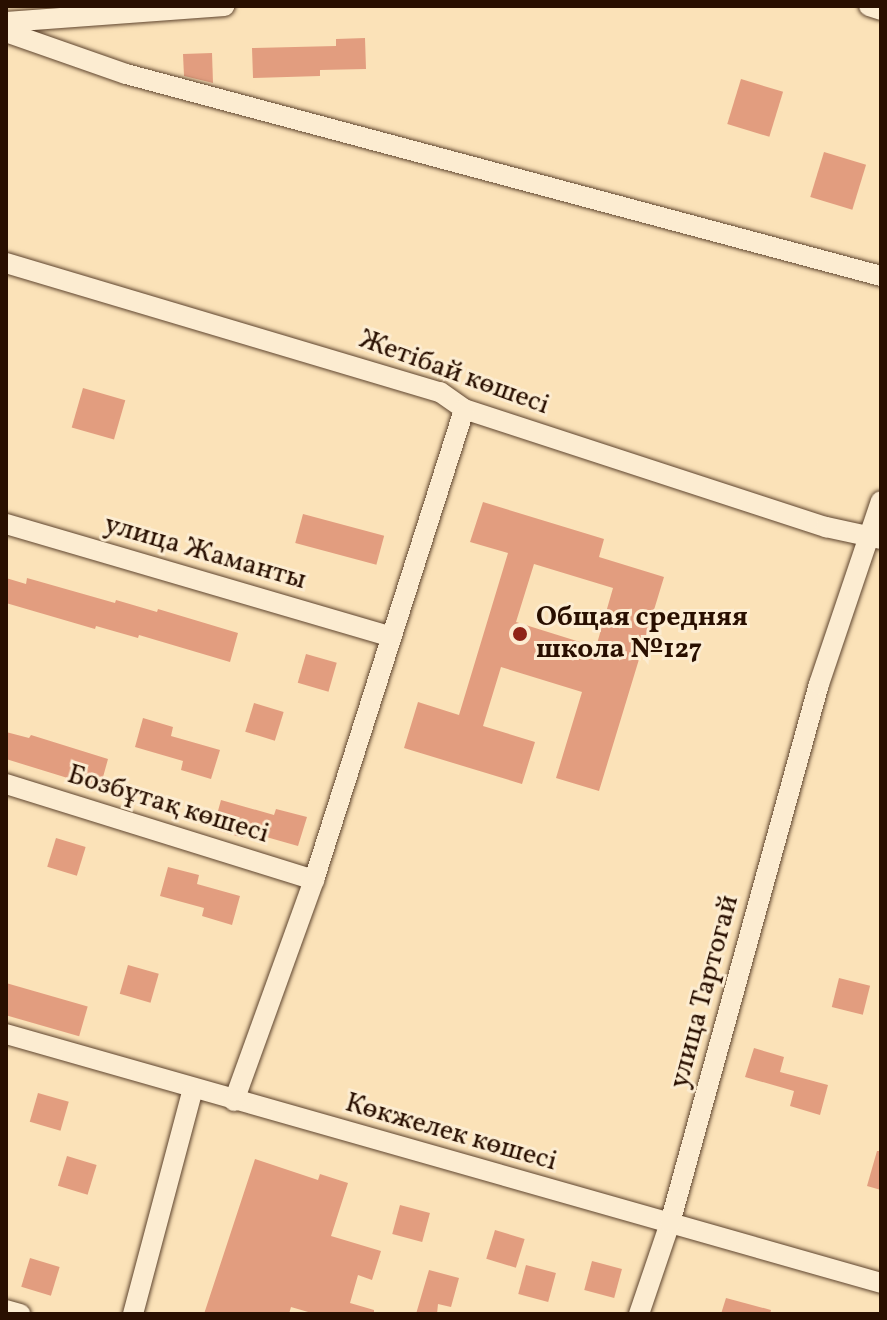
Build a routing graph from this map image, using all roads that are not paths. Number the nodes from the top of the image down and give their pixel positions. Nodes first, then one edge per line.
1 (224, 6) edge
2 (869, 6) edge
3 (881, 10) edge
4 (6, 22) edge
5 (6, 32) edge
6 (6, 263) edge
7 (881, 276) edge
8 (464, 409) junction
9 (881, 501) edge
10 (6, 524) edge
11 (876, 538) edge
12 (389, 636) junction
13 (6, 784) edge
14 (314, 880) junction
15 (6, 1034) edge
16 (193, 1089) junction
17 (234, 1101) junction
18 (670, 1223) junction
19 (881, 1283) edge
20 (6, 1310) edge
21 (20, 1314) edge
22 (133, 1314) edge
23 (639, 1314) edge

1 - 4 street
2 - 3 street
5 - 7 street
6 - 8 street, Жетібай көшесі
8 - 11 street, Жетібай көшесі
8 - 12 street
9 - 11 street, улица Тартогай
10 - 12 street, улица Жаманты
11 - 18 street, улица Тартогай
12 - 14 street
13 - 14 street, Бозбұтақ көшесі
14 - 17 street
15 - 16 street, Көкжелек көшесі
16 - 17 street, Көкжелек көшесі
16 - 22 street
17 - 18 street, Көкжелек көшесі
18 - 19 street, Көкжелек көшесі
18 - 23 street, улица Тартогай
20 - 21 street

